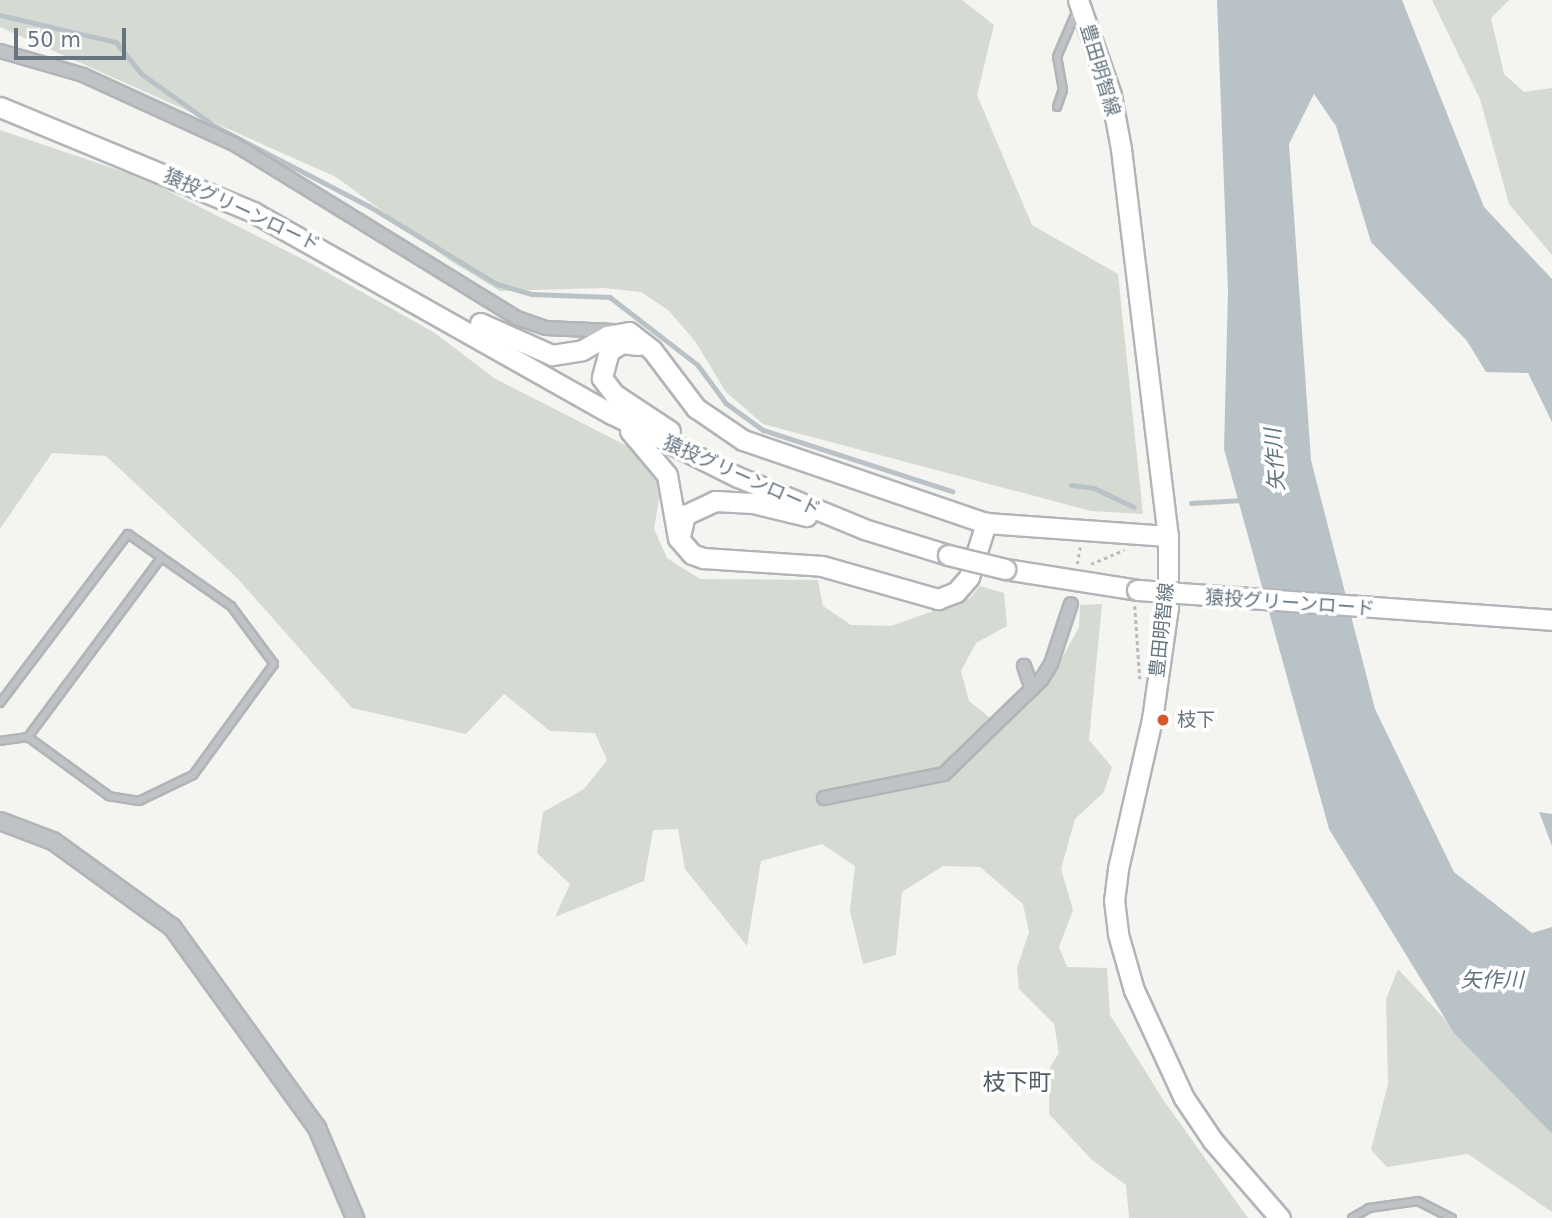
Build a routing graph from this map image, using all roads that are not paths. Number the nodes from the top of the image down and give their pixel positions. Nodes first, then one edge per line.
1 (1079, 3) edge
2 (0, 51) edge
3 (0, 107) edge
4 (1057, 107) dead end
5 (253, 212) junction
6 (619, 332) junction
7 (658, 360) junction
8 (612, 414) junction
9 (803, 505) junction
10 (986, 523) junction
11 (864, 529) junction
12 (1168, 536) junction
13 (684, 547) junction
14 (161, 558) junction
15 (1071, 604) dead end
16 (1552, 620) edge
17 (1024, 666) dead end
18 (1032, 689) junction
19 (0, 703) edge
20 (28, 737) junction
21 (0, 741) edge
22 (824, 798) dead end
23 (0, 821) edge
24 (355, 1218) edge
25 (1280, 1218) edge
26 (1352, 1218) edge
27 (1452, 1218) edge

1 - 4 lane
1 - 12 main road, 豊田明智線
2 - 6 street
3 - 5 main road, 猿投グリーンロード
5 - 6 main road
5 - 8 main road, 猿投グリーンロード
6 - 7 main road
7 - 9 main road
7 - 10 main road
8 - 9 main road, 猿投グリーンロード
8 - 13 main road
9 - 11 main road, 猿投グリーンロード
10 - 12 main road
10 - 13 main road
11 - 13 main road
11 - 16 main road, 猿投グリーンロード, bridge
12 - 25 main road, 豊田明智線
14 - 19 lane
14 - 20 lane
14 - 20 lane
15 - 18 street
17 - 18 street
18 - 22 street
20 - 21 lane
23 - 24 street
26 - 27 lane

